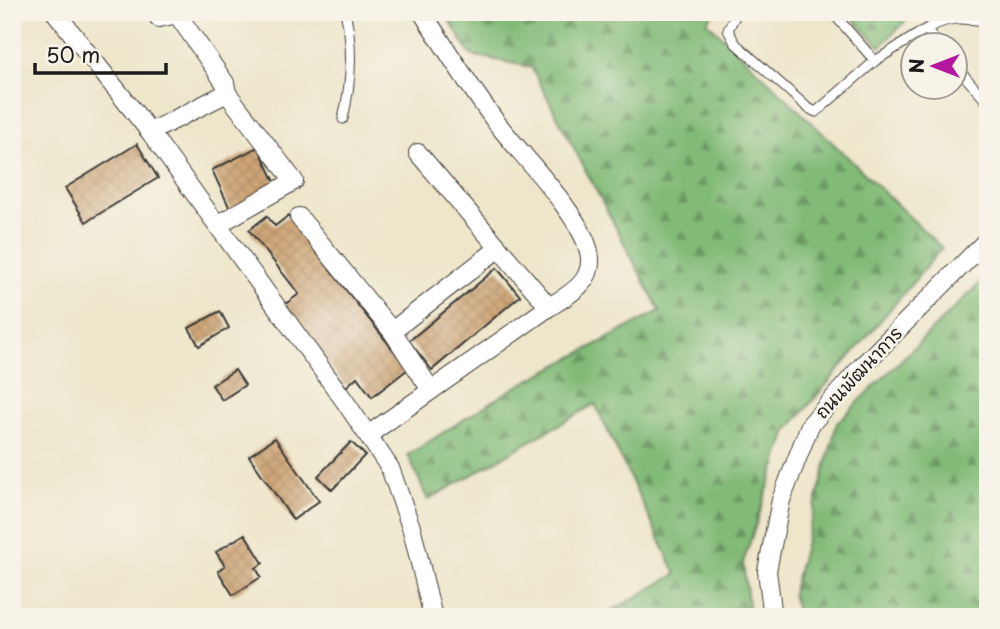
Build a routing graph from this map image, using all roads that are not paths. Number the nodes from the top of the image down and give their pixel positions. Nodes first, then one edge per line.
1 (55, 12) edge
2 (345, 12) edge
3 (422, 12) edge
4 (737, 12) edge
5 (832, 12) edge
6 (159, 18) dead end
7 (988, 21) edge
8 (926, 29) junction
9 (928, 32) edge
10 (875, 61) junction
11 (968, 80) edge
12 (227, 93) junction
13 (988, 103) edge
14 (343, 119) dead end
15 (150, 132) junction
16 (418, 153) dead end
17 (299, 217) dead end
18 (217, 225) junction
19 (988, 239) edge
20 (499, 248) junction
21 (549, 307) junction
22 (392, 331) junction
23 (431, 390) junction
24 (368, 435) junction
25 (433, 617) edge
26 (773, 617) edge

1 - 15 street
2 - 14 lane
3 - 21 street
4 - 10 lane
5 - 10 lane
6 - 12 street
7 - 8 lane
8 - 9 lane
8 - 10 lane
11 - 13 lane
12 - 15 street
12 - 18 street
15 - 18 street
16 - 20 street
17 - 22 street
18 - 24 street
19 - 26 street, ถนนพัฒนาการ
20 - 21 street
20 - 22 street
21 - 23 street
22 - 23 street
23 - 24 street
24 - 25 street

